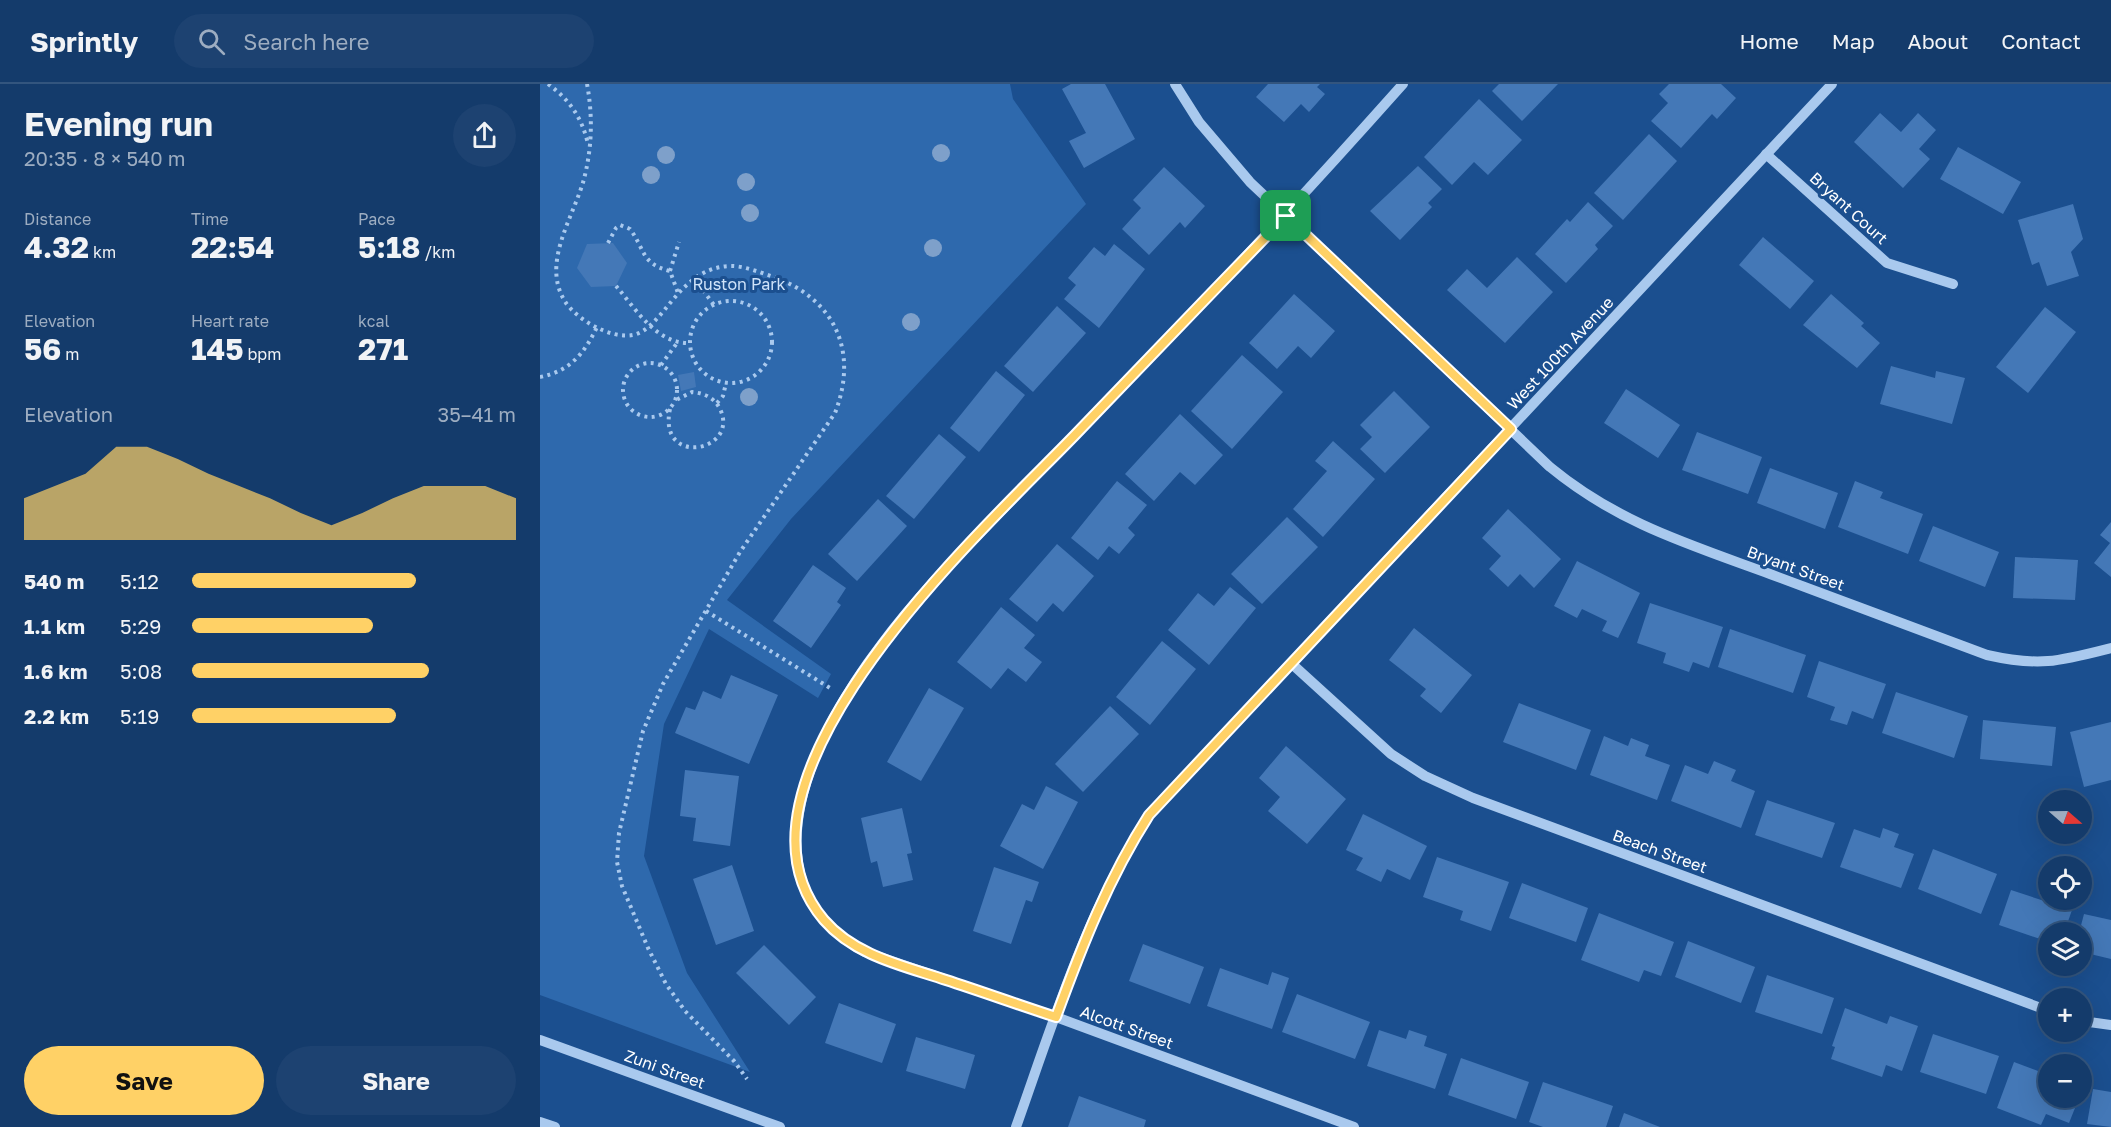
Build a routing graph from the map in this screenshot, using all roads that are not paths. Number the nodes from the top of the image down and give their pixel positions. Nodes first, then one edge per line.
1 (1175, 84) edge
2 (1403, 84) edge
3 (1833, 84) edge
4 (1766, 154) junction
5 (1286, 216) junction
6 (1953, 284) dead end
7 (1511, 429) junction
8 (2111, 648) edge
9 (1292, 664) junction
10 (2038, 1007) edge
11 (1056, 1017) junction
12 (2092, 1022) edge
13 (2111, 1025) edge
14 (540, 1040) edge
15 (540, 1122) edge
16 (555, 1127) edge
17 (780, 1127) edge
18 (1016, 1127) edge
19 (1354, 1127) edge

1 - 5 street, Bryant Street
2 - 5 street, Alcott Street
3 - 4 street, West 100th Avenue
4 - 6 street, Bryant Court
4 - 7 street, West 100th Avenue
5 - 7 street, Bryant Street
5 - 11 street, Alcott Street
7 - 8 street, Bryant Street
7 - 9 street, West 100th Avenue
9 - 10 street, Beach Street
9 - 11 street, West 100th Avenue
11 - 18 street, West 100th Avenue
11 - 19 street, Alcott Street
12 - 13 street
14 - 17 street, Zuni Street
15 - 16 street

